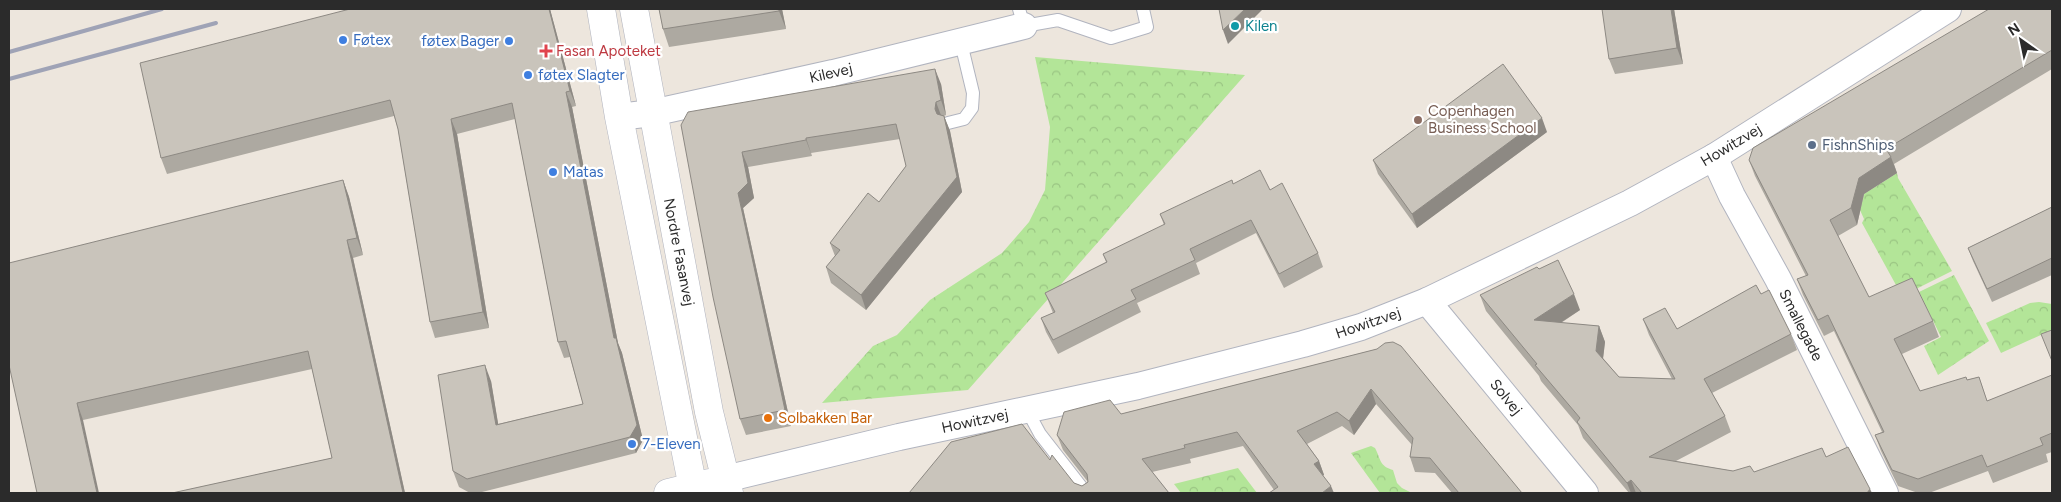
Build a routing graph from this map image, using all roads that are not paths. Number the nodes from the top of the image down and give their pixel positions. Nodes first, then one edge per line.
1 (600, 9) edge
2 (634, 9) edge
3 (1143, 9) edge
4 (1948, 9) edge
5 (1021, 18) edge
6 (961, 42) junction
7 (652, 113) junction
8 (619, 117) junction
9 (948, 123) edge
10 (1714, 157) junction
11 (1428, 301) junction
12 (1027, 410) junction
13 (727, 486) edge
14 (685, 491) edge
15 (1086, 493) edge
16 (1585, 493) edge
17 (1886, 493) edge

1 - 8 street
2 - 7 street, Nordre Fasanvej
3 - 5 lane
4 - 10 street, Howitzvej
5 - 6 street, Kilevej
6 - 7 street, Kilevej
6 - 9 lane
7 - 8 street, Kilevej
7 - 13 street, Nordre Fasanvej
8 - 14 street
10 - 11 street, Howitzvej
10 - 17 street, Smallegade
11 - 12 street, Howitzvej
11 - 16 street, Solvej
12 - 13 street, Howitzvej
12 - 15 lane
13 - 14 street

